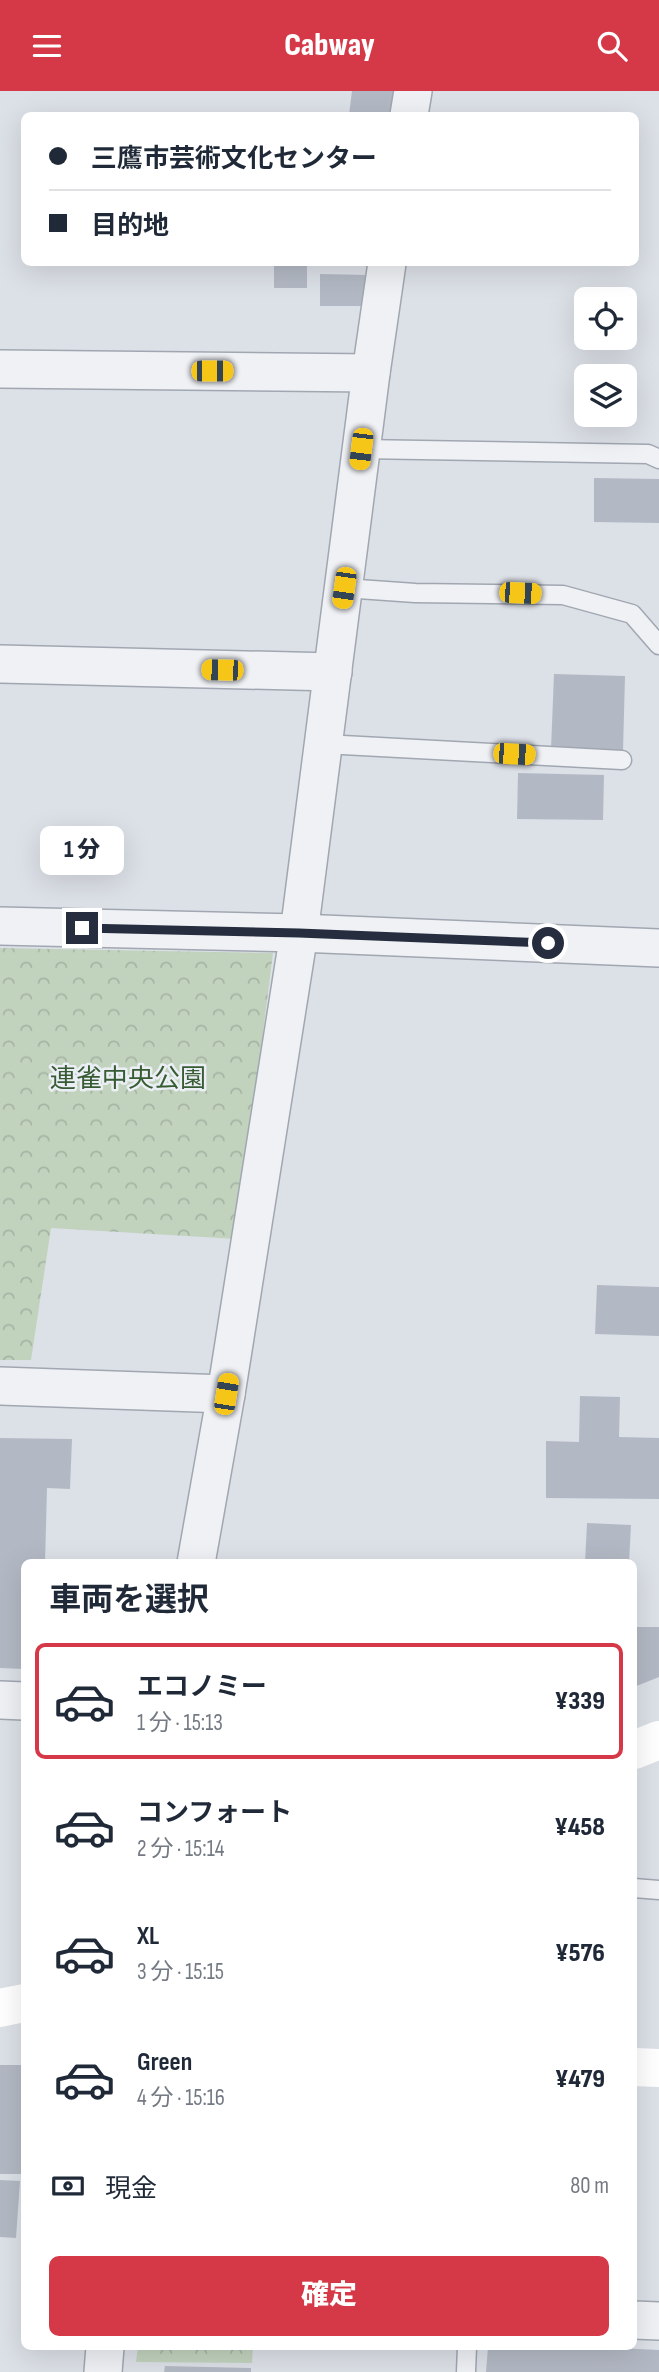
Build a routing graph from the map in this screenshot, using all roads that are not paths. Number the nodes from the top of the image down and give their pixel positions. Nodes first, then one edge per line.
1 (413, 91) edge
2 (410, 112) edge
3 (387, 266) edge
4 (0, 369) edge
5 (371, 373) junction
6 (361, 449) junction
7 (659, 459) edge
8 (344, 588) junction
9 (659, 645) edge
10 (0, 664) edge
11 (333, 672) junction
12 (324, 744) junction
13 (622, 759) dead end
14 (0, 926) edge
15 (299, 933) junction
16 (659, 948) edge
17 (0, 1386) edge
18 (226, 1394) junction
19 (197, 1559) edge
20 (0, 1700) edge
21 (21, 1701) edge
22 (659, 1740) edge
23 (637, 1749) edge
24 (637, 1888) edge
25 (659, 1890) edge
26 (21, 2004) edge
27 (0, 2008) edge
28 (637, 2067) edge
29 (659, 2068) edge
30 (637, 2320) edge
31 (659, 2321) edge
32 (105, 2350) edge
33 (467, 2350) edge
34 (103, 2372) edge
35 (466, 2372) edge

1 - 2 street
3 - 5 street
4 - 5 street
5 - 6 street
6 - 7 lane
6 - 8 street
8 - 9 lane
8 - 11 street
10 - 11 street
11 - 12 street
12 - 13 lane
12 - 15 street
14 - 15 street
15 - 16 street
15 - 18 street
17 - 18 street
18 - 19 street
20 - 21 street
22 - 23 main road
24 - 25 lane
26 - 27 main road
28 - 29 main road
30 - 31 street
32 - 34 street
33 - 35 lane

